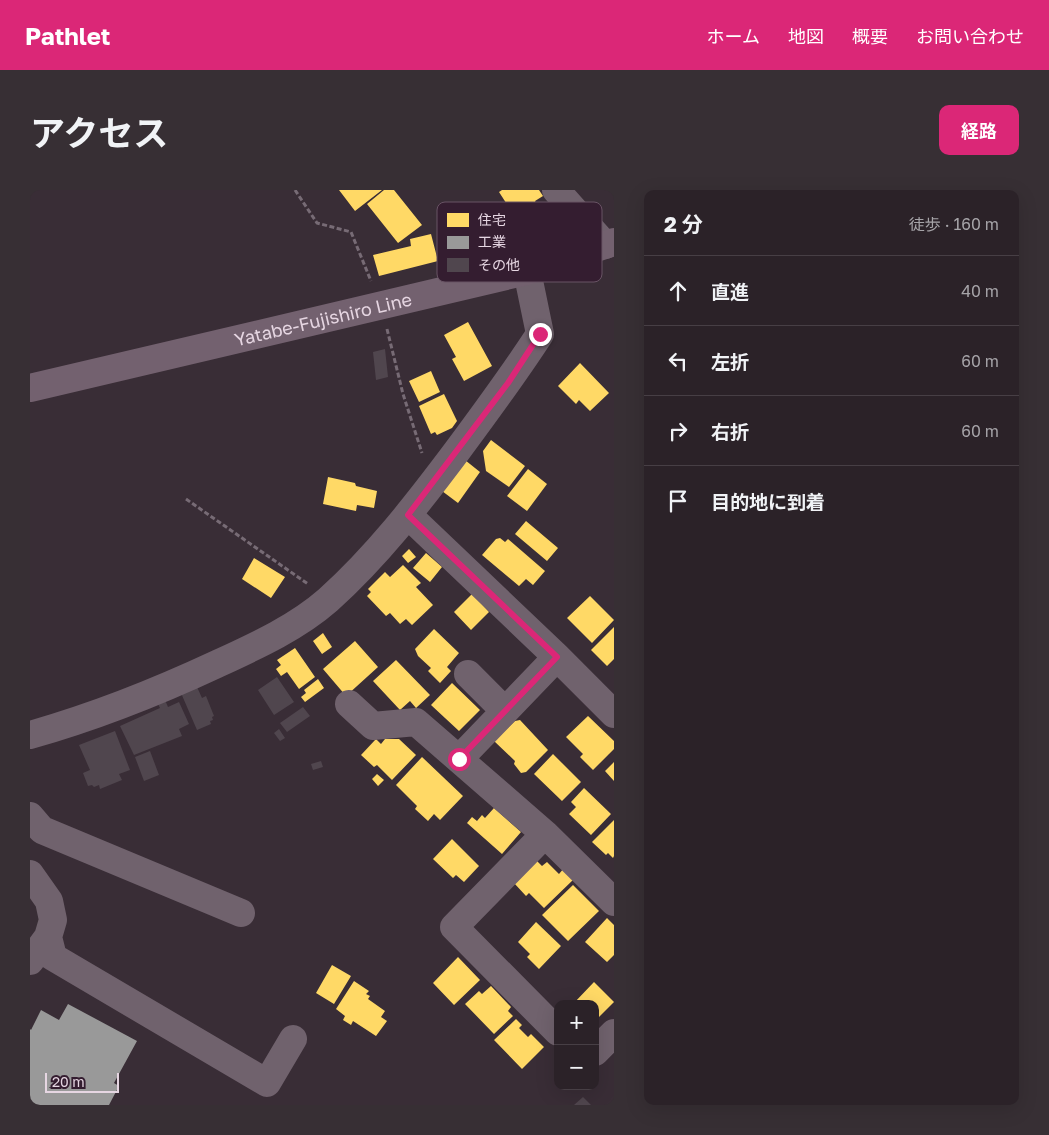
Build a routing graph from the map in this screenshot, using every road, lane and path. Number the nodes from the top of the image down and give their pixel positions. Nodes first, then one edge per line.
1 (295, 190) edge
2 (556, 190) edge
3 (568, 202) edge
4 (490, 282) edge
5 (529, 282) edge
6 (381, 314) junction
7 (30, 388) edge
8 (435, 480) junction
9 (186, 499) dead end
10 (408, 515) junction
11 (328, 600) junction
12 (557, 657) junction
13 (468, 674) dead end
14 (349, 704) dead end
15 (505, 711) junction
16 (614, 714) edge
17 (30, 735) edge
18 (459, 759) junction
19 (30, 816) edge
20 (545, 834) junction
21 (30, 874) edge
22 (614, 902) edge
23 (241, 913) dead end
24 (48, 937) junction
25 (30, 961) edge
26 (554, 1028) edge
27 (614, 1033) edge
28 (293, 1039) dead end
29 (599, 1048) edge

1 - 6 path
2 - 3 street
4 - 6 main road, Yatabe-Fujishiro Line
5 - 8 street
6 - 7 main road, Yatabe-Fujishiro Line
6 - 8 path
8 - 10 street
9 - 11 path
10 - 11 street
10 - 12 street
11 - 17 street
12 - 15 street
12 - 16 street
13 - 15 street
14 - 18 street
15 - 18 street
18 - 20 street
19 - 23 street
20 - 22 street
20 - 26 street
21 - 24 street
24 - 25 street
24 - 28 street
27 - 29 street

